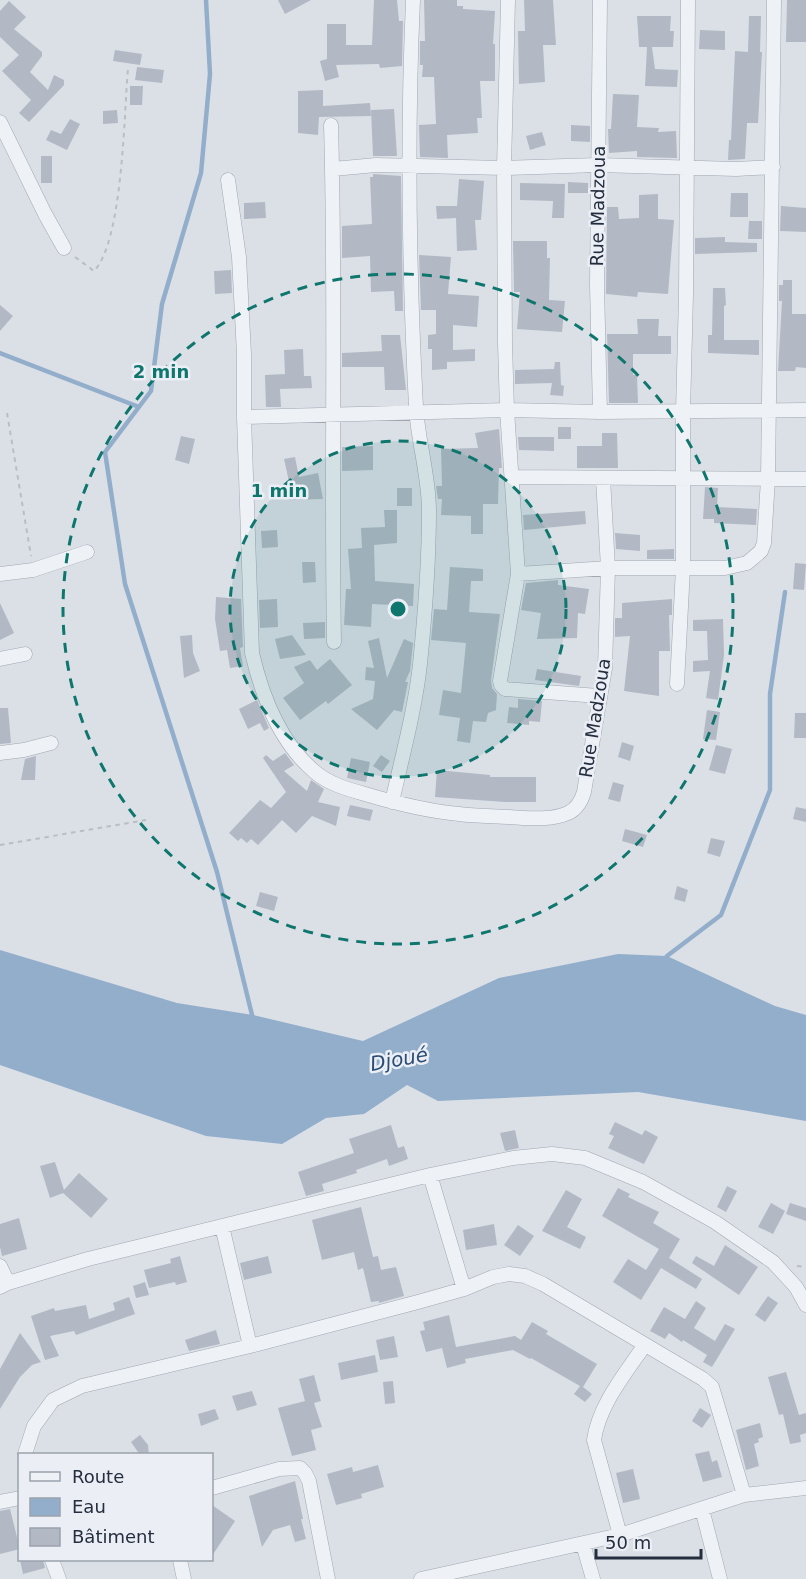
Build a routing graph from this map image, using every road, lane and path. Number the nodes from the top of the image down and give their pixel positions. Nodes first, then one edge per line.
1 (413, 0) edge
2 (508, 0) edge
3 (600, 0) edge
4 (688, 0) edge
5 (774, 0) edge
6 (128, 68) dead end
7 (0, 122) edge
8 (331, 125) dead end
9 (598, 165) junction
10 (411, 167) junction
11 (687, 167) junction
12 (773, 167) junction
13 (504, 168) junction
14 (333, 169) junction
15 (228, 180) dead end
16 (64, 248) joint
17 (507, 410) junction
18 (806, 410) edge
19 (416, 411) junction
20 (768, 411) junction
21 (600, 412) junction
22 (683, 412) junction
23 (7, 413) dead end
24 (333, 413) junction
25 (243, 417) junction
26 (512, 477) junction
27 (683, 477) junction
28 (603, 478) junction
29 (768, 479) junction
30 (806, 479) edge
31 (87, 552) dead end
32 (608, 568) junction
33 (683, 568) junction
34 (33, 570) junction
35 (0, 574) edge
36 (518, 574) junction
37 (334, 642) dead end
38 (24, 654) dead end
39 (0, 659) edge
40 (677, 684) dead end
41 (599, 696) junction
42 (51, 743) dead end
43 (0, 753) edge
44 (392, 802) junction
45 (146, 820) dead end
46 (0, 845) edge
47 (430, 1175) junction
48 (222, 1226) junction
49 (0, 1266) edge
50 (4, 1285) edge
51 (464, 1289) junction
52 (806, 1305) edge
53 (250, 1346) junction
54 (644, 1346) junction
55 (26, 1453) edge
56 (213, 1488) edge
57 (806, 1488) edge
58 (744, 1495) junction
59 (18, 1498) edge
60 (0, 1502) edge
61 (702, 1509) junction
62 (620, 1534) junction
63 (583, 1544) junction
64 (52, 1561) edge
65 (180, 1561) edge
66 (465, 1574) edge
67 (59, 1579) edge
68 (184, 1579) edge
69 (328, 1579) edge
70 (421, 1579) edge
71 (593, 1579) edge
72 (720, 1579) edge

1 - 10 street
2 - 13 street
3 - 9 street, Rue Madzoua
4 - 11 street
5 - 12 street
6 - 16 path
7 - 16 street
8 - 14 street
9 - 11 street
9 - 13 street
9 - 21 street, Rue Madzoua
10 - 13 street
10 - 14 street
10 - 19 street
11 - 12 street
11 - 22 street
12 - 20 street
13 - 17 street
14 - 24 street
15 - 25 street
17 - 19 street
17 - 21 street
17 - 26 street
18 - 20 street
19 - 24 street
19 - 44 street
20 - 22 street
20 - 29 street
21 - 22 street
22 - 27 street
23 - 34 path
24 - 25 street
24 - 37 street
25 - 44 street
26 - 28 street
26 - 36 street
27 - 28 street
27 - 29 street
27 - 33 street
28 - 32 street, Rue Madzoua
29 - 30 street
29 - 33 street
31 - 34 street
32 - 33 street
32 - 36 street
32 - 41 street, Rue Madzoua
33 - 40 street
34 - 35 street
36 - 41 street
38 - 39 street
41 - 44 street, Rue Madzoua
42 - 43 street
45 - 46 path
47 - 48 street
47 - 51 street
47 - 52 street
48 - 50 street
48 - 53 street
49 - 50 street
51 - 53 street
51 - 54 street
53 - 55 street
54 - 58 street
54 - 62 street
56 - 69 street
57 - 58 street
58 - 61 street
59 - 60 street
61 - 62 street
61 - 72 street
62 - 63 street
63 - 66 street
63 - 71 street
64 - 67 street
65 - 68 street
66 - 70 street

